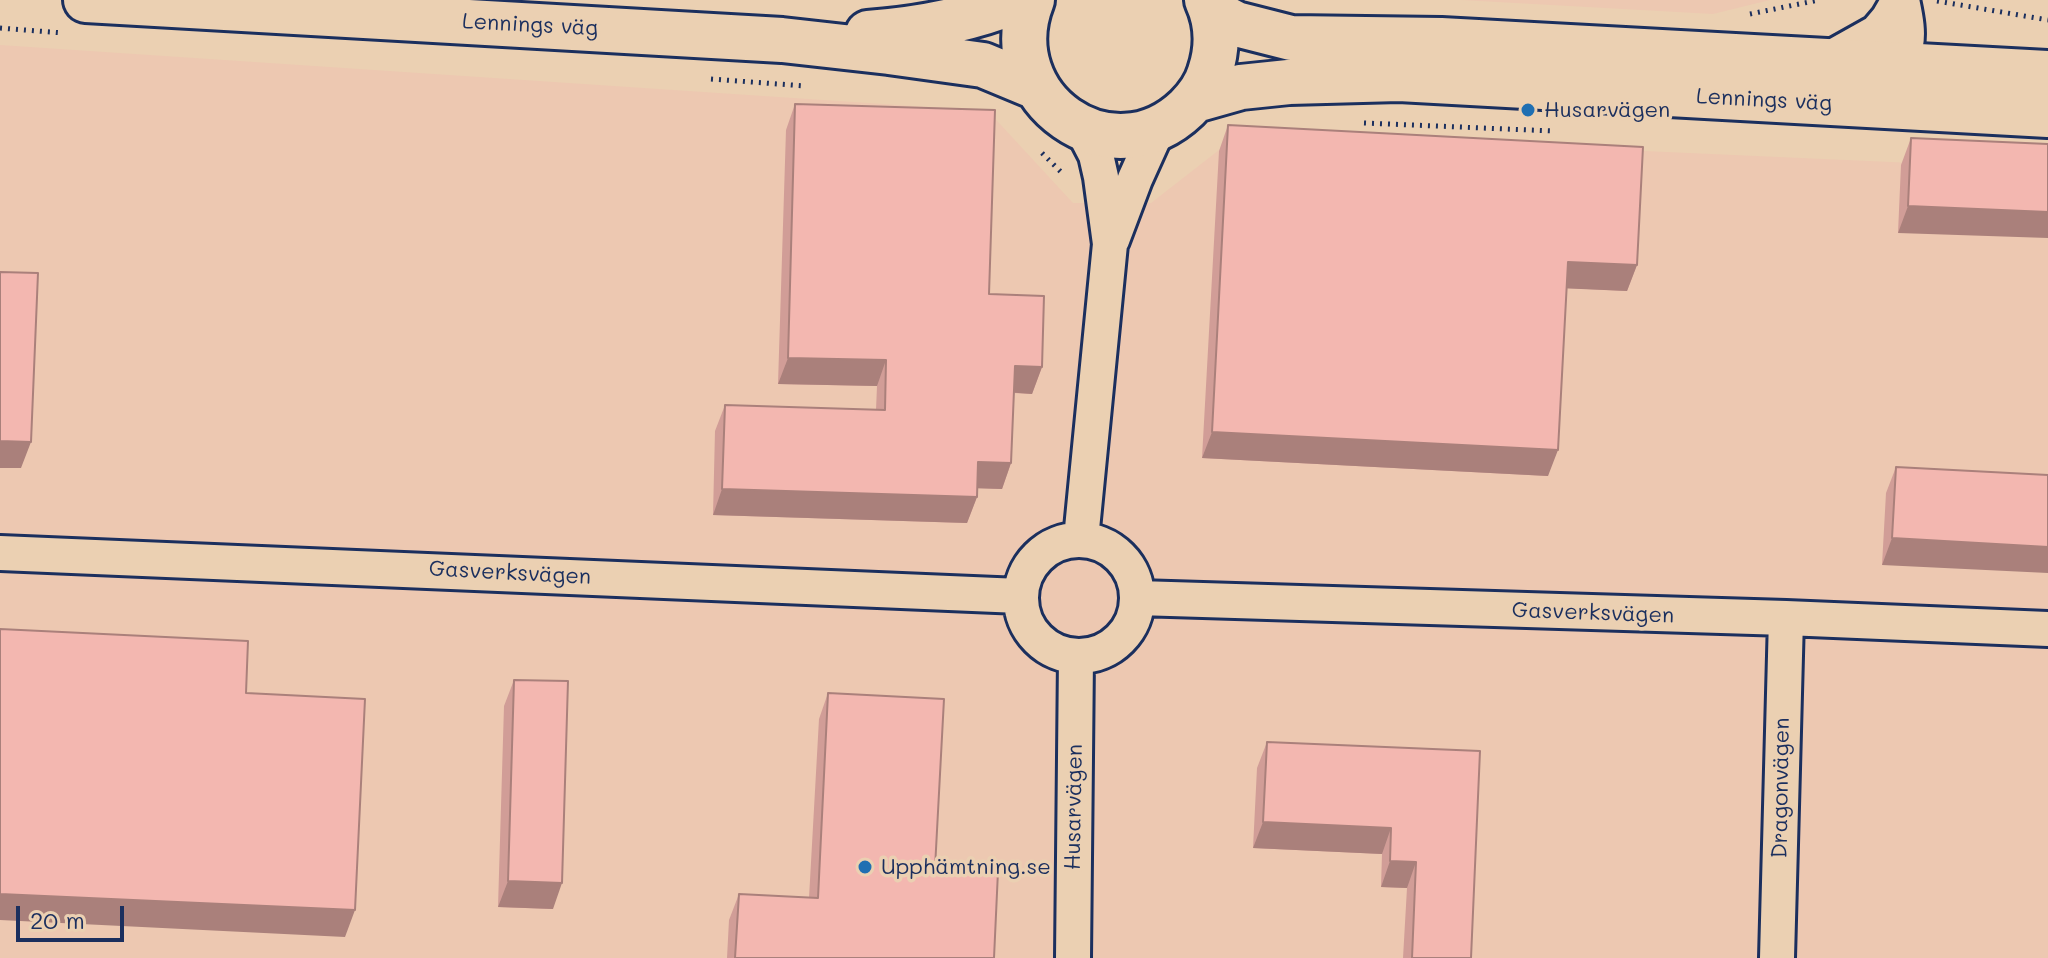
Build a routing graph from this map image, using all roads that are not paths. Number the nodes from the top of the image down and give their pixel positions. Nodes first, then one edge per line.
1 (86, 0) edge
2 (1018, 0) edge
3 (1032, 0) edge
4 (1901, 0) edge
5 (1210, 6) edge
6 (782, 40) junction
7 (1827, 60) junction
8 (1899, 64) junction
9 (2048, 73) edge
10 (1036, 87) junction
11 (1195, 100) junction
12 (1861, 105) junction
13 (2048, 115) edge
14 (1082, 128) junction
15 (1158, 128) junction
16 (1110, 244) junction
17 (1081, 539) junction
18 (0, 553) edge
19 (1020, 596) junction
20 (1138, 598) junction
21 (1786, 618) junction
22 (2048, 629) edge
23 (1076, 657) junction
24 (1073, 958) edge
25 (1777, 958) edge

1 - 6 main road, Lennings väg
2 - 6 main road, Lennings väg
3 - 10 main road
4 - 7 street
4 - 8 street
5 - 7 main road, Lennings väg
5 - 11 main road
6 - 10 main road, Lennings väg
7 - 8 main road, Lennings väg
8 - 9 main road, Lennings väg
8 - 12 street
10 - 14 main road
11 - 12 main road, Lennings väg
11 - 15 main road
12 - 13 main road, Lennings väg
14 - 15 main road
14 - 16 street
15 - 16 street
16 - 17 street
17 - 19 street
17 - 20 street
18 - 19 street, Gasverksvägen
19 - 23 street
20 - 21 street, Gasverksvägen
20 - 23 street
21 - 22 street, Gasverksvägen
21 - 25 street, Dragonvägen
23 - 24 street, Husarvägen

